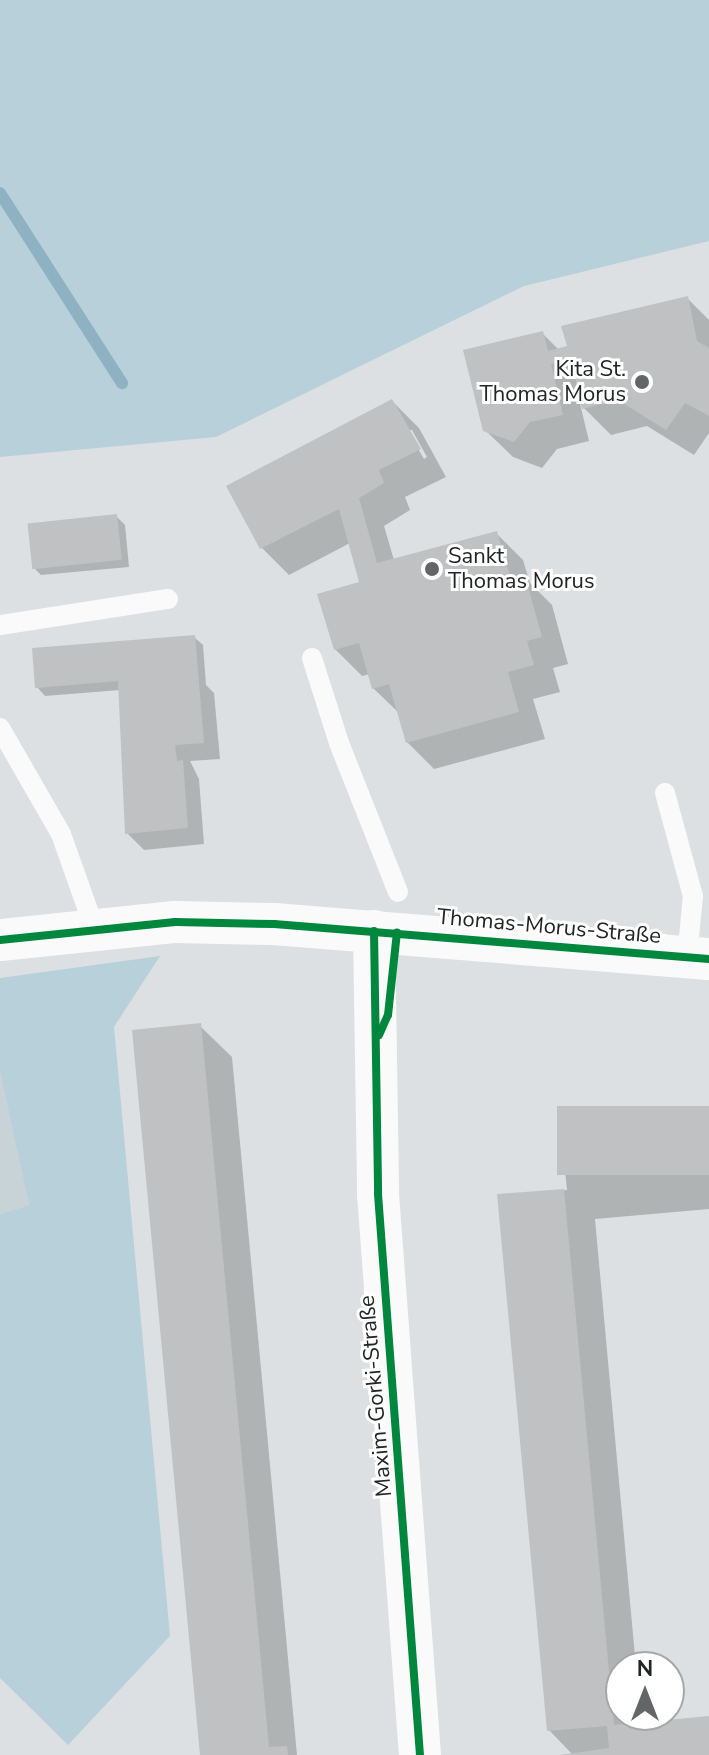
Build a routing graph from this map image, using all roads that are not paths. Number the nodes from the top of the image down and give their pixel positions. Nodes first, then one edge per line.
1 (168, 599) dead end
2 (0, 625) edge
3 (312, 658) dead end
4 (0, 728) edge
5 (665, 793) dead end
6 (389, 922) junction
7 (94, 927) junction
8 (0, 940) edge
9 (698, 958) edge
10 (420, 1755) edge

1 - 2 lane
3 - 6 lane
4 - 7 lane
5 - 9 lane
6 - 7 street, Thomas-Morus-Straße
6 - 9 street, Thomas-Morus-Straße
6 - 10 street, Maxim-Gorki-Straße
7 - 8 street, Thomas-Morus-Straße

